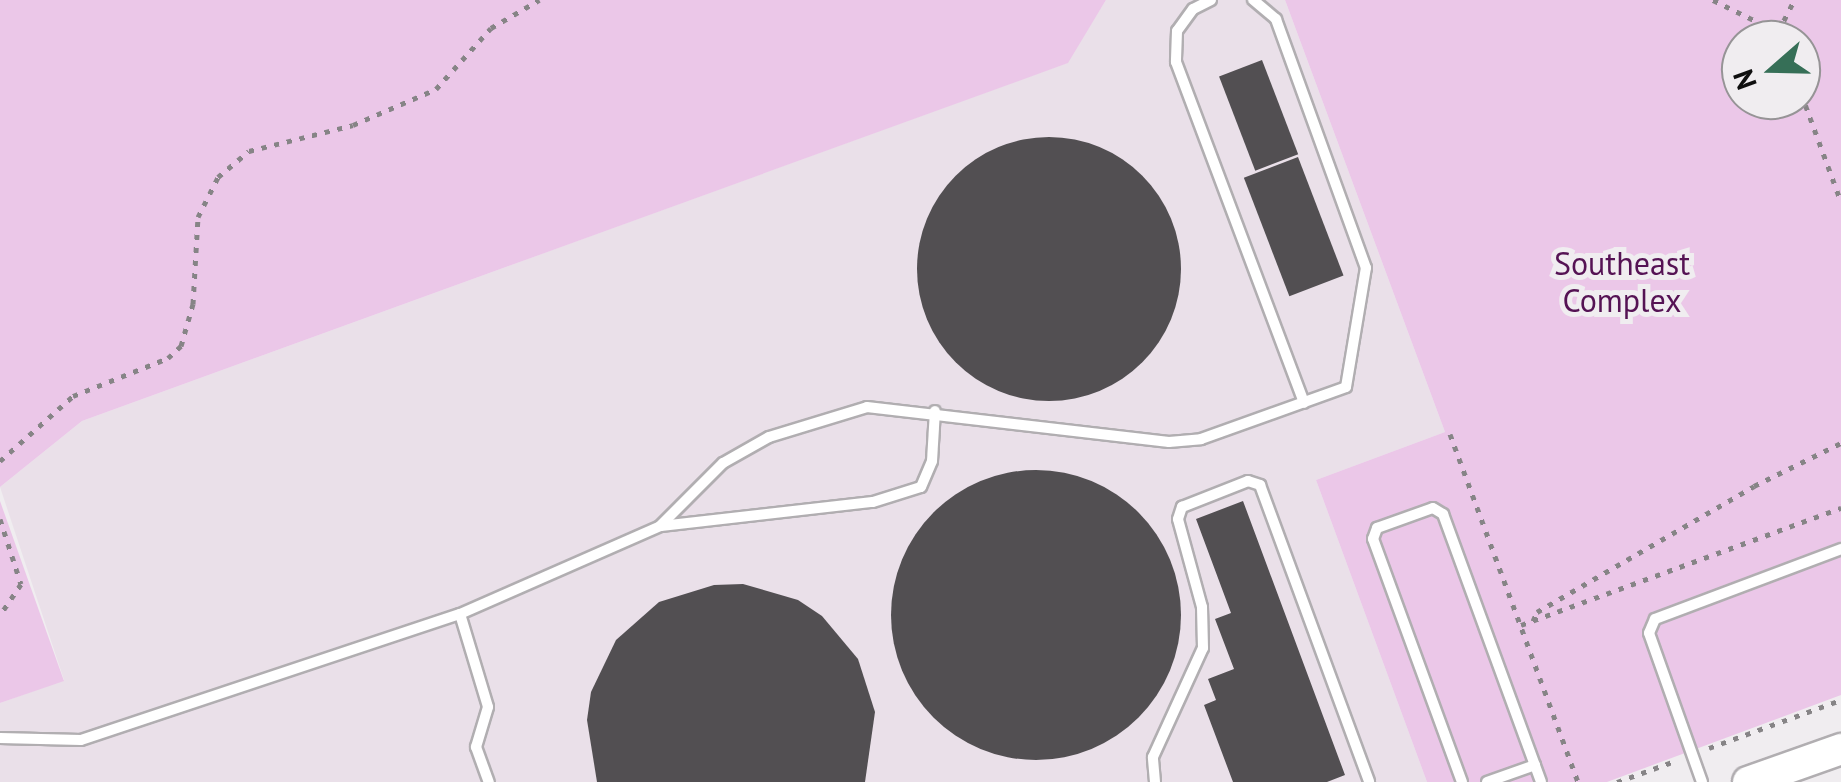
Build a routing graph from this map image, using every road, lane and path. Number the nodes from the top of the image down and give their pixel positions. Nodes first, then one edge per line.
1 (540, 0) edge
2 (1210, 0) edge
3 (1253, 0) edge
4 (1713, 0) edge
5 (1754, 20) edge
6 (1811, 120) edge
7 (1841, 202) edge
8 (1304, 403) junction
9 (935, 411) junction
10 (1450, 434) dead end
11 (1841, 443) edge
12 (0, 461) edge
13 (1841, 508) edge
14 (0, 519) edge
15 (660, 526) junction
16 (1841, 549) edge
17 (460, 614) junction
18 (0, 615) edge
19 (1532, 621) junction
20 (1521, 625) junction
21 (1841, 700) edge
22 (0, 738) edge
23 (1841, 749) edge
24 (1692, 754) junction
25 (1535, 765) junction
26 (1152, 781) edge
27 (489, 782) edge
28 (1369, 782) edge
29 (1462, 782) edge
30 (1487, 782) edge
31 (1541, 782) edge
32 (1578, 782) edge
33 (1617, 782) edge
34 (1702, 782) edge
35 (1748, 782) edge

1 - 12 path
2 - 8 lane
3 - 8 lane
4 - 5 path
6 - 7 path
8 - 9 lane
9 - 15 lane
9 - 15 lane
10 - 20 path
11 - 19 path
13 - 19 path
14 - 18 path
15 - 17 lane
16 - 24 lane
17 - 22 lane
17 - 27 lane
19 - 20 path
20 - 32 path
21 - 24 path
23 - 35 main road
24 - 33 path
24 - 34 lane
25 - 29 lane
25 - 30 lane
25 - 31 lane
26 - 28 lane

